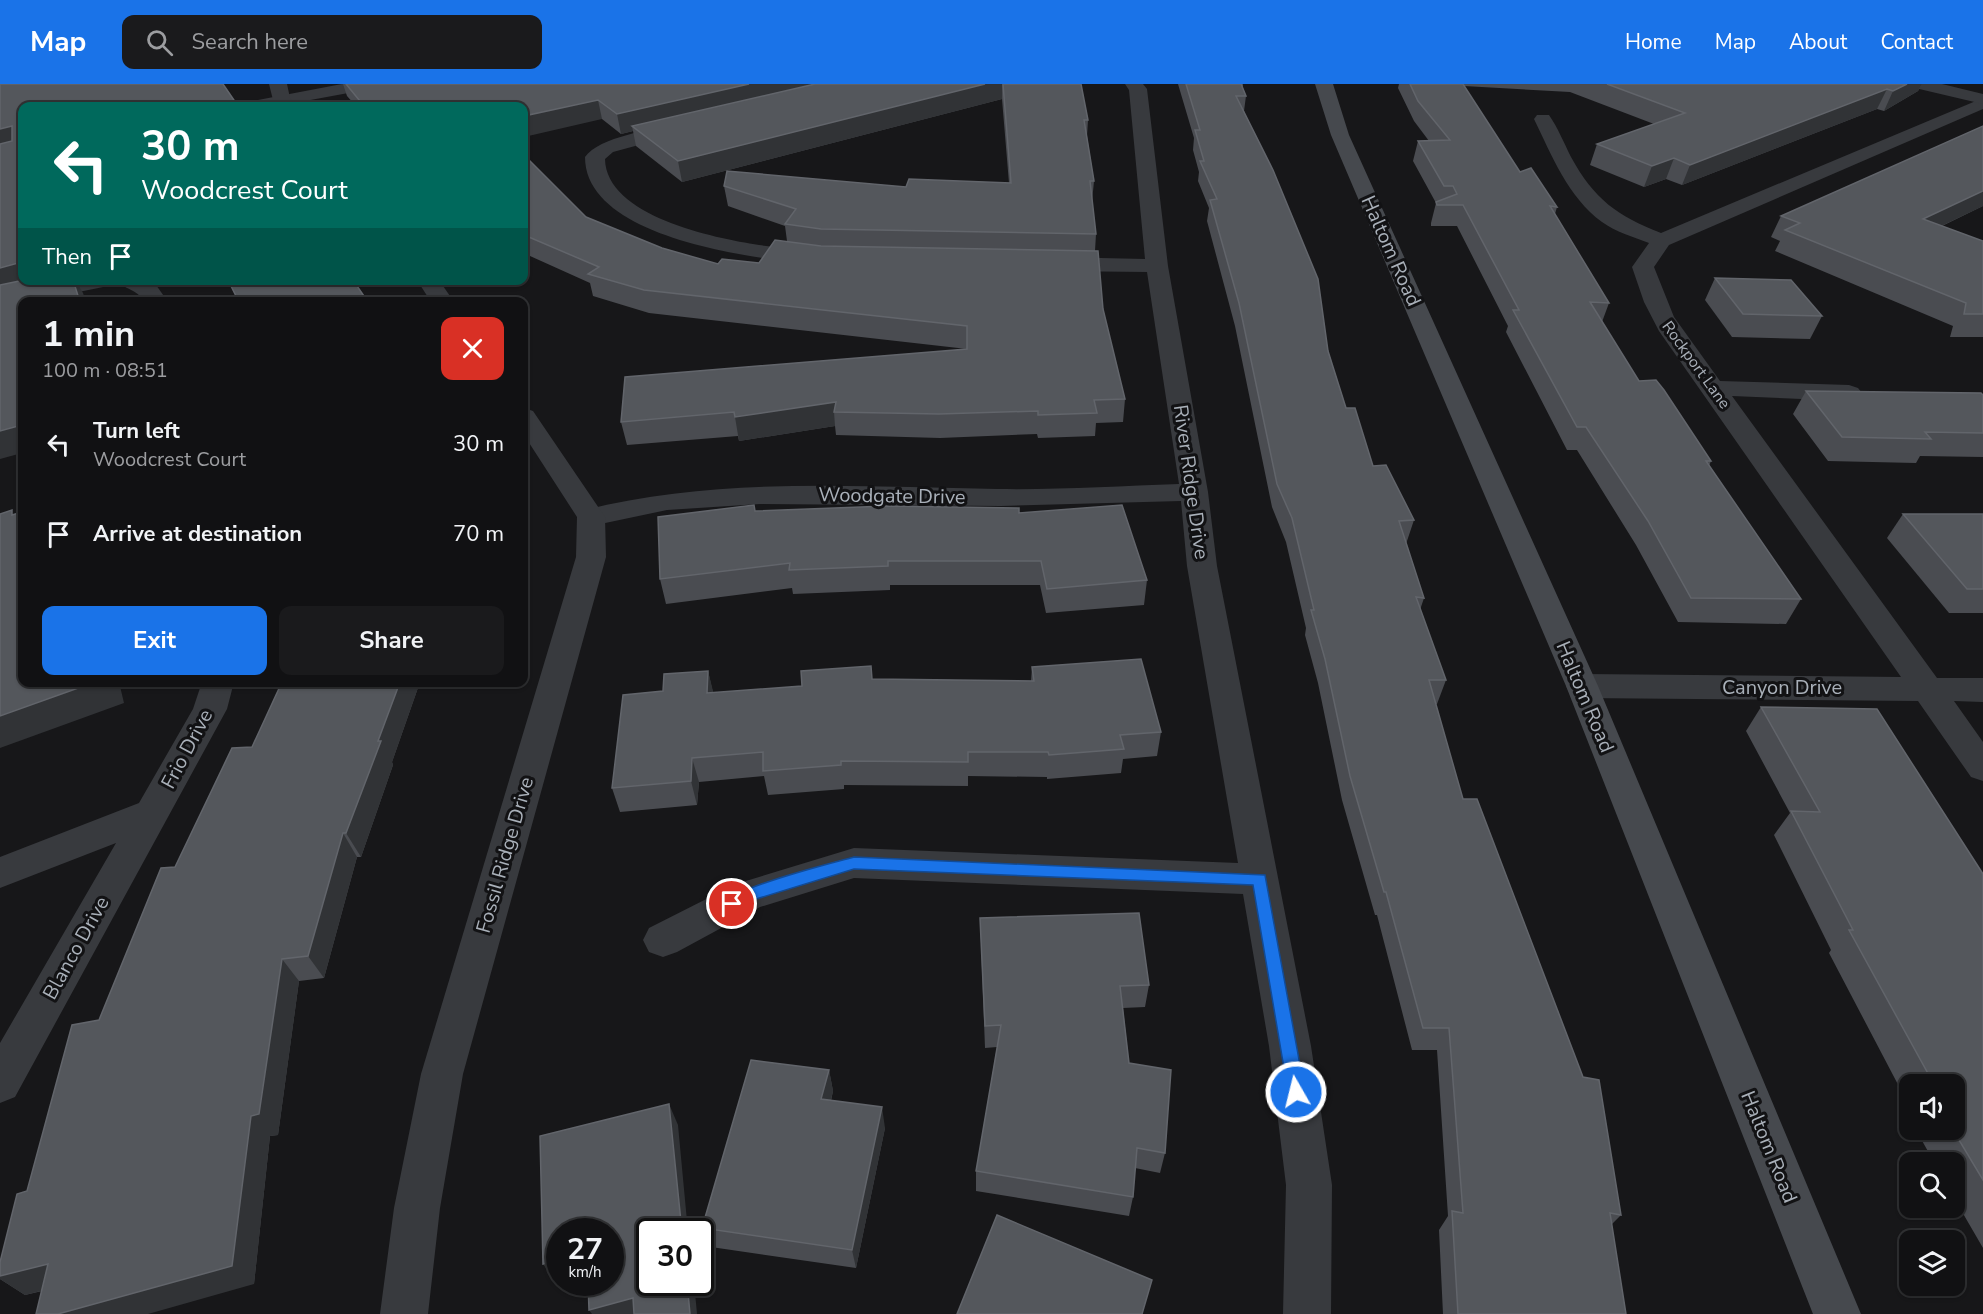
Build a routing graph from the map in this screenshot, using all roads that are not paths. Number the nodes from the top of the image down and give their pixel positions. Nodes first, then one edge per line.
1 (370, 84) edge
2 (1134, 84) edge
3 (1324, 84) edge
4 (1921, 84) edge
5 (282, 97) edge
6 (1983, 101) edge
7 (266, 102) edge
8 (1543, 119) dead end
9 (694, 125) edge
10 (1661, 241) junction
11 (832, 260) edge
12 (1038, 264) edge
13 (1157, 266) junction
14 (71, 285) edge
15 (141, 285) edge
16 (153, 297) edge
17 (0, 301) edge
18 (1713, 388) junction
19 (1868, 393) edge
20 (528, 422) edge
21 (1194, 492) junction
22 (591, 517) junction
23 (1582, 686) junction
24 (217, 687) edge
25 (1927, 688) junction
26 (1983, 690) edge
27 (1983, 768) edge
28 (152, 813) junction
29 (0, 873) edge
30 (1259, 879) junction
31 (663, 940) dead end
32 (0, 1083) edge
33 (404, 1314) edge
34 (1307, 1314) edge
35 (1837, 1314) edge

1 - 5 street
2 - 13 street, River Ridge Drive
3 - 23 main road, Haltom Road
4 - 6 street
5 - 7 street
6 - 10 street
8 - 10 street
9 - 11 street
10 - 18 street, Rockport Lane
12 - 13 street
13 - 21 street, River Ridge Drive
14 - 17 street
15 - 16 street
18 - 19 street
18 - 25 street, Rockport Lane
20 - 22 street
21 - 22 street, Woodgate Drive
21 - 30 street, River Ridge Drive
22 - 33 street, Fossil Ridge Drive
23 - 25 street, Canyon Drive
23 - 35 main road, Haltom Road
24 - 28 street, Frio Drive
25 - 26 street, Canyon Drive
25 - 27 street, Rockport Lane
28 - 29 street
28 - 32 street, Blanco Drive
30 - 31 street
30 - 34 street, River Ridge Drive

